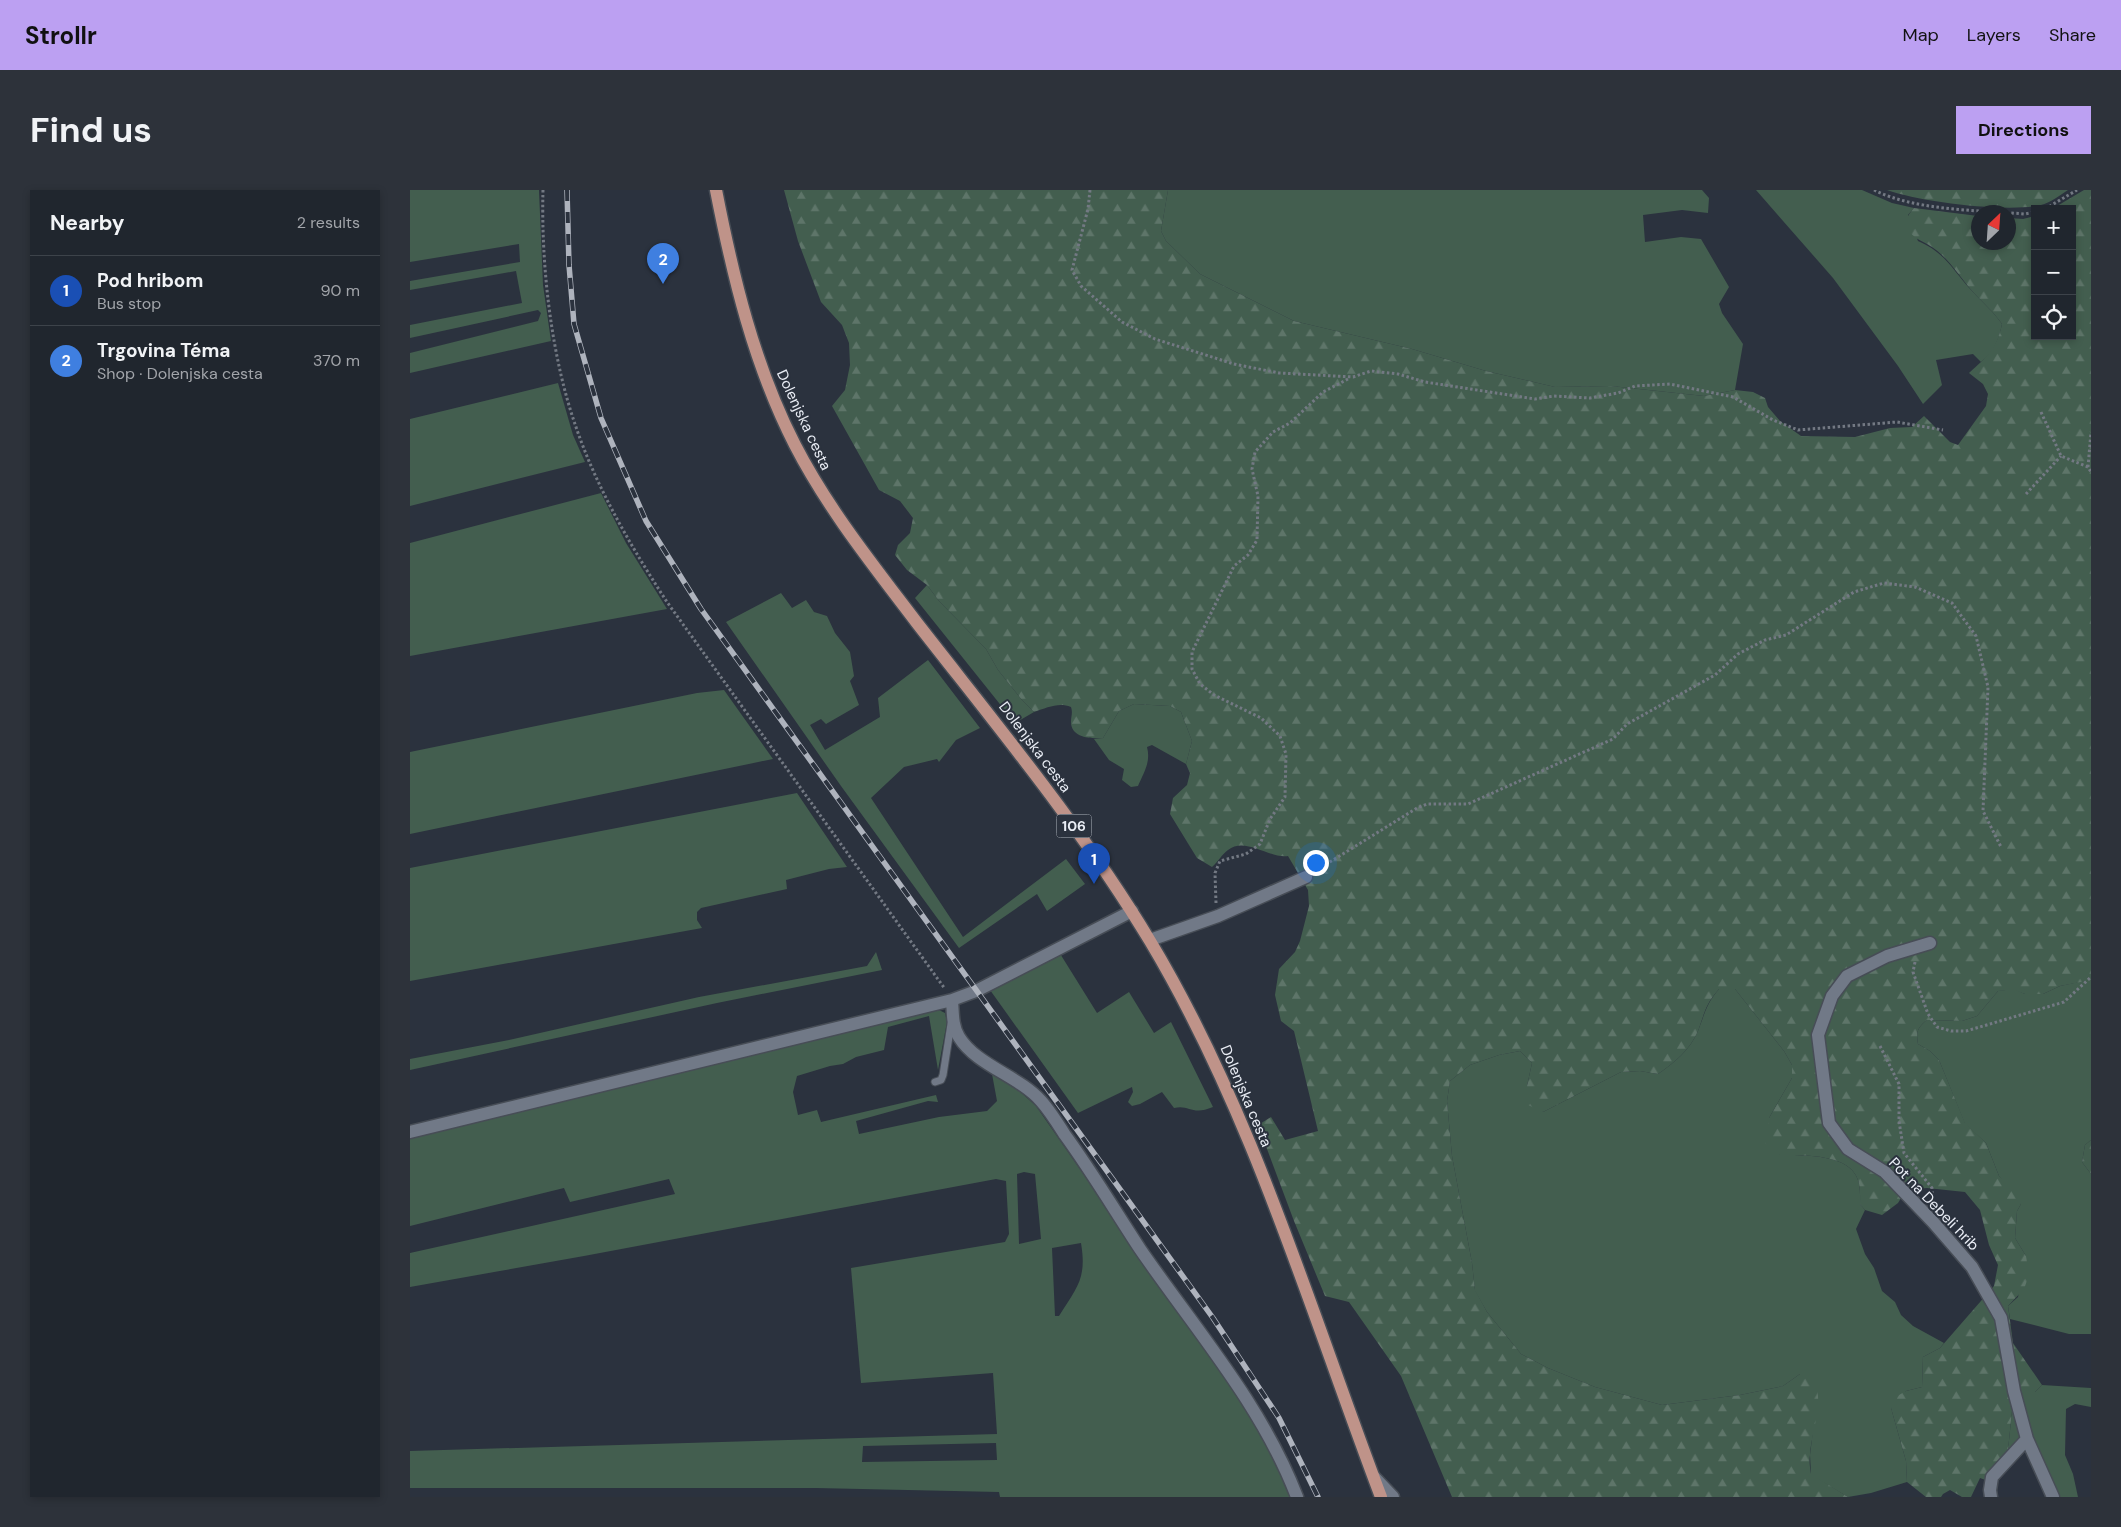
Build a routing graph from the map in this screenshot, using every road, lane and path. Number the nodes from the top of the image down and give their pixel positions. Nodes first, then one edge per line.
1 (543, 190) edge
2 (716, 190) edge
3 (1090, 190) edge
4 (1874, 190) edge
5 (2077, 190) edge
6 (2052, 205) edge
7 (2031, 213) edge
8 (1353, 377) junction
9 (2041, 412) dead end
10 (1944, 430) dead end
11 (2091, 432) edge
12 (2061, 456) junction
13 (2088, 467) junction
14 (2091, 472) edge
15 (2026, 494) dead end
16 (2001, 847) dead end
17 (1306, 877) joint
18 (1132, 911) junction
19 (1218, 916) junction
20 (1150, 940) junction
21 (1930, 943) dead end
22 (1917, 949) junction
23 (2091, 977) edge
24 (952, 1000) junction
25 (953, 1019) junction
26 (1880, 1046) dead end
27 (935, 1082) dead end
28 (410, 1132) edge
29 (1934, 1222) junction
30 (2027, 1440) junction
31 (1372, 1475) junction
32 (1297, 1497) edge
33 (1381, 1497) edge
34 (1393, 1497) edge
35 (1992, 1497) edge
36 (2053, 1497) edge

1 - 24 path
2 - 18 main road, Dolenjska cesta / 106
3 - 8 path
4 - 7 path
5 - 6 path
8 - 10 path
8 - 19 path
9 - 12 path
11 - 13 path
12 - 13 path
12 - 15 path
13 - 14 path
16 - 17 path
17 - 19 street
18 - 20 main road, Dolenjska cesta / 106
18 - 24 street
19 - 20 street
20 - 31 main road, Dolenjska cesta / 106
21 - 22 street, Pot na Debeli hrib
22 - 23 path
22 - 29 street, Pot na Debeli hrib
24 - 25 street
24 - 28 street
25 - 27 lane
25 - 32 street
26 - 29 path
29 - 30 street, Pot na Debeli hrib
30 - 35 street
30 - 36 street, Pot na Debeli hrib
31 - 33 main road, Dolenjska cesta / 106
31 - 34 street, Dolenjska cesta

